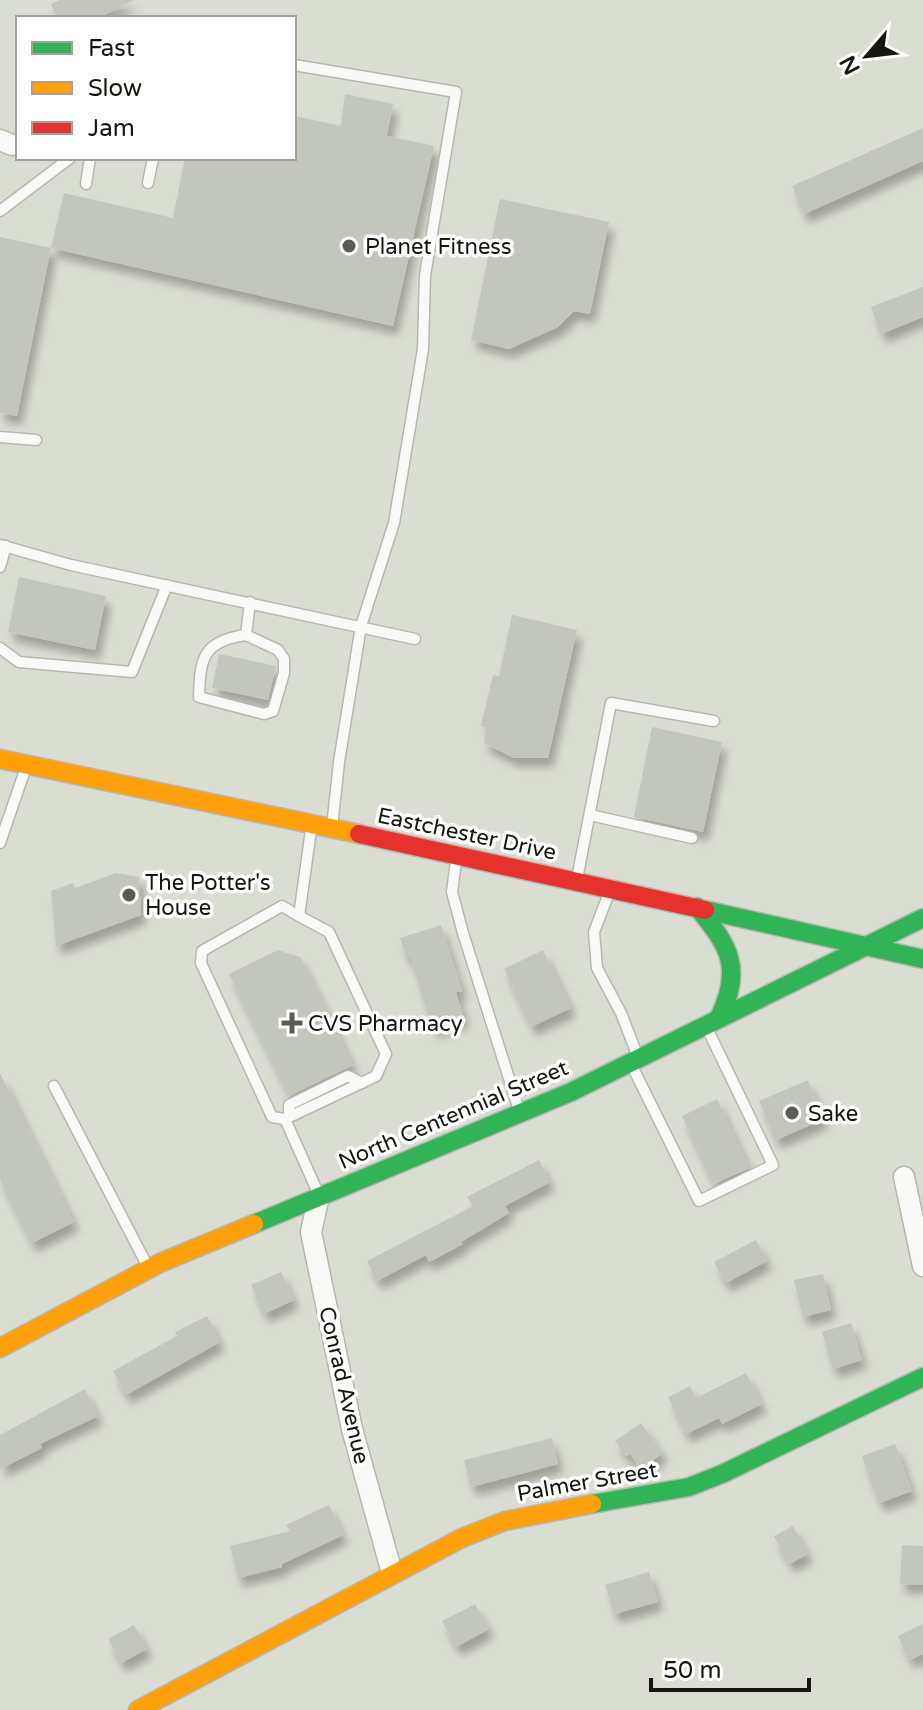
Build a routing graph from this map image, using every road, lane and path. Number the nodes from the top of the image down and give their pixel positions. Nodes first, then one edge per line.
1 (296, 65) edge
2 (67, 160) edge
3 (90, 160) edge
4 (153, 160) edge
5 (148, 183) dead end
6 (86, 184) dead end
7 (0, 211) edge
8 (0, 437) edge
9 (36, 440) dead end
10 (3, 545) edge
11 (0, 567) edge
12 (167, 585) junction
13 (250, 602) junction
14 (361, 626) junction
15 (246, 635) junction
16 (415, 639) dead end
17 (0, 648) edge
18 (714, 721) dead end
19 (0, 759) edge
20 (27, 764) junction
21 (590, 815) junction
22 (311, 824) junction
23 (332, 829) junction
24 (692, 838) dead end
25 (0, 843) edge
26 (457, 855) junction
27 (577, 881) junction
28 (611, 888) junction
29 (697, 907) junction
30 (299, 916) junction
31 (923, 918) edge
32 (868, 944) junction
33 (923, 959) edge
34 (712, 1022) junction
35 (634, 1060) junction
36 (54, 1086) dead end
37 (520, 1113) junction
38 (287, 1118) junction
39 (904, 1177) dead end
40 (319, 1196) junction
41 (923, 1266) edge
42 (149, 1269) junction
43 (0, 1348) edge
44 (923, 1377) edge
45 (392, 1573) junction
46 (138, 1710) edge

1 - 14 lane
2 - 7 lane
3 - 6 lane
4 - 5 lane
8 - 9 lane
10 - 11 lane
10 - 12 lane
12 - 13 lane
12 - 17 lane
13 - 14 lane
13 - 15 lane
14 - 16 lane
14 - 23 lane
15 - 15 lane
18 - 21 lane
19 - 20 street, Eastchester Drive
20 - 22 street, Eastchester Drive
20 - 25 lane
21 - 24 lane
21 - 27 lane
22 - 23 street, Eastchester Drive
22 - 30 lane
23 - 26 street, Eastchester Drive
26 - 27 street, Eastchester Drive
26 - 37 lane
27 - 28 street, Eastchester Drive
28 - 29 street, Eastchester Drive
28 - 35 lane
29 - 32 street, Eastchester Drive
29 - 34 street
30 - 38 lane
30 - 38 lane
31 - 32 street, North Centennial Street
32 - 33 street, Eastchester Drive
32 - 34 street, North Centennial Street
34 - 35 street, North Centennial Street
34 - 35 lane
35 - 37 street, North Centennial Street
36 - 42 lane
37 - 40 street, North Centennial Street
38 - 40 lane
39 - 41 street
40 - 42 street, North Centennial Street
40 - 45 street, Conrad Avenue
42 - 43 street, North Centennial Street
44 - 45 street, Palmer Street
45 - 46 street, Palmer Street

